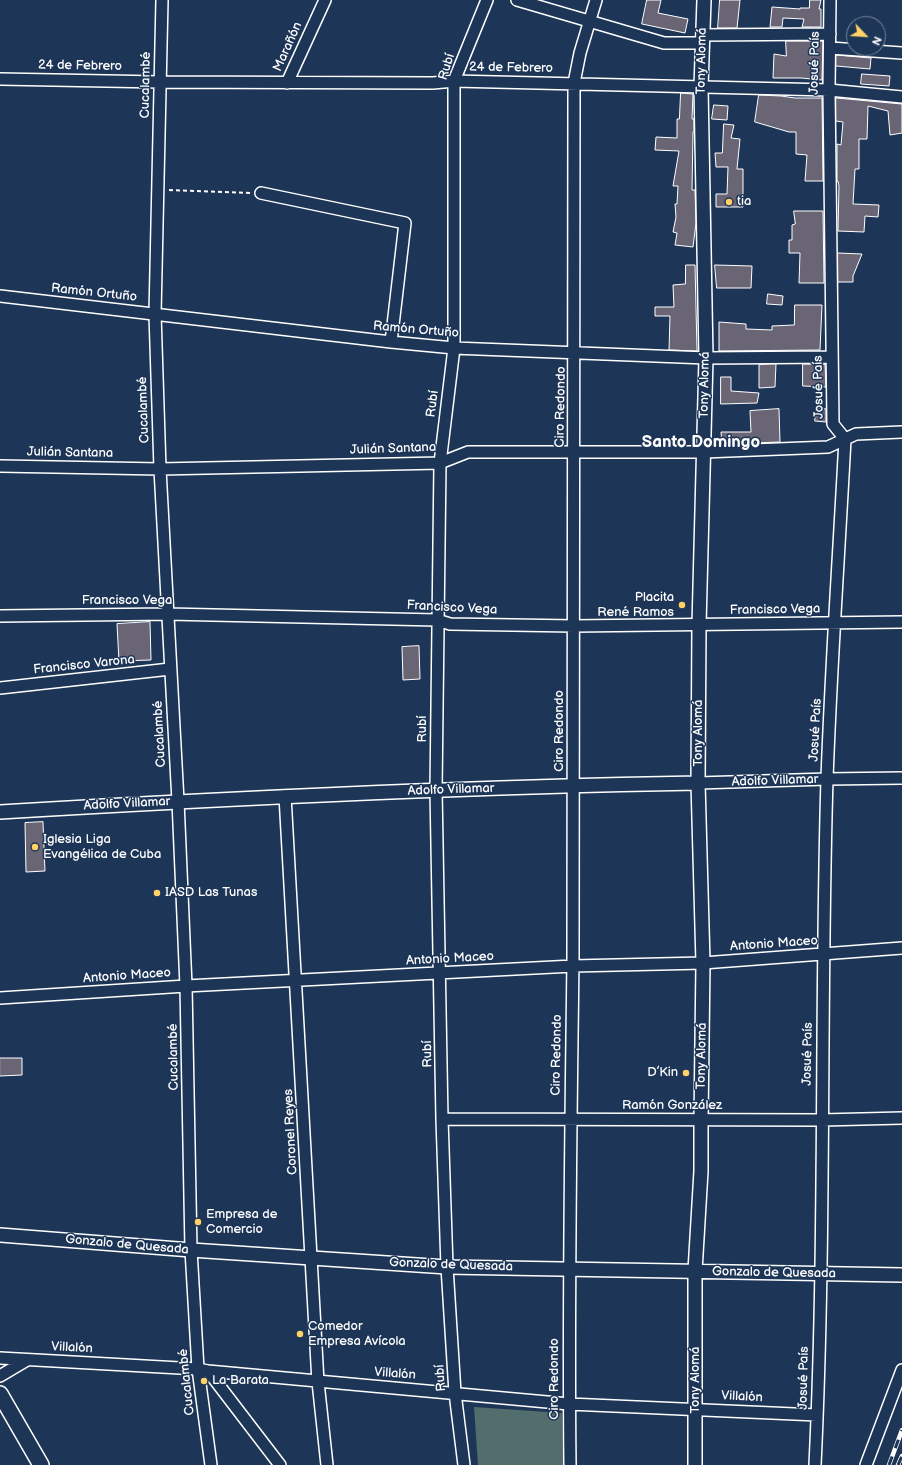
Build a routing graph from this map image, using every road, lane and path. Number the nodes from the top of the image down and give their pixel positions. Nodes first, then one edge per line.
1 (162, 0) edge
2 (325, 0) edge
3 (486, 0) edge
4 (516, 0) edge
5 (596, 0) edge
6 (704, 0) edge
7 (830, 0) edge
8 (590, 22) junction
9 (830, 34) junction
10 (702, 39) junction
11 (830, 48) junction
12 (902, 53) edge
13 (0, 79) edge
14 (454, 81) junction
15 (160, 82) junction
16 (287, 83) junction
17 (574, 84) junction
18 (701, 87) junction
19 (829, 90) junction
20 (902, 97) edge
21 (158, 190) junction
22 (261, 193) joint
23 (0, 296) edge
24 (155, 314) junction
25 (391, 342) junction
26 (454, 348) junction
27 (575, 353) junction
28 (832, 357) junction
29 (706, 358) junction
30 (902, 432) edge
31 (845, 439) junction
32 (574, 452) junction
33 (704, 452) junction
34 (440, 463) junction
35 (0, 466) edge
36 (160, 469) junction
37 (168, 614) junction
38 (0, 616) edge
39 (437, 620) junction
40 (902, 622) edge
41 (834, 623) junction
42 (699, 625) junction
43 (574, 626) junction
44 (170, 669) junction
45 (0, 688) edge
46 (902, 778) edge
47 (827, 779) junction
48 (698, 783) junction
49 (574, 785) junction
50 (436, 790) junction
51 (285, 796) junction
52 (178, 801) junction
53 (0, 812) edge
54 (902, 948) edge
55 (824, 954) junction
56 (703, 963) junction
57 (572, 966) junction
58 (440, 974) junction
59 (296, 981) junction
60 (186, 986) junction
61 (0, 998) edge
62 (902, 1118) edge
63 (442, 1119) junction
64 (570, 1120) junction
65 (701, 1120) junction
66 (822, 1120) junction
67 (0, 1235) edge
68 (192, 1250) junction
69 (312, 1258) junction
70 (448, 1267) junction
71 (569, 1268) junction
72 (695, 1271) junction
73 (821, 1274) junction
74 (902, 1275) edge
75 (0, 1358) edge
76 (27, 1360) junction
77 (203, 1370) junction
78 (902, 1370) edge
79 (0, 1376) edge
80 (318, 1382) junction
81 (455, 1392) junction
82 (0, 1394) edge
83 (569, 1404) junction
84 (696, 1409) junction
85 (817, 1415) junction
86 (41, 1465) edge
87 (211, 1465) edge
88 (280, 1465) edge
89 (327, 1465) edge
90 (464, 1465) edge
91 (570, 1465) edge
92 (695, 1465) edge
93 (815, 1465) edge
94 (866, 1465) edge

1 - 15 street, Cucalambé
2 - 16 street, Marañón
3 - 14 street, Rubí
4 - 8 street
5 - 8 street, Ciro Redondo
6 - 10 street, Tony Alomá
7 - 9 street, Josué País
8 - 10 street
8 - 17 street, Ciro Redondo
9 - 10 street
9 - 11 street, Josué País
10 - 18 street, Tony Alomá
11 - 12 street
11 - 19 street, Josué País
13 - 15 street, 24 de Febrero
14 - 16 street, 24 de Febrero
14 - 17 street, 24 de Febrero
14 - 26 street, Rubí
15 - 16 street, 24 de Febrero
15 - 21 street, Cucalambé
17 - 18 street, 24 de Febrero
17 - 27 street, Ciro Redondo
18 - 19 street, 24 de Febrero
18 - 29 street, Tony Alomá
19 - 20 street, 24 de Febrero
19 - 28 street, Josué País
21 - 22 path
21 - 24 street, Cucalambé
22 - 25 street
23 - 24 street, Ramón Ortuño
24 - 25 street, Ramón Ortuño
24 - 36 street, Cucalambé
25 - 26 street, Ramón Ortuño
26 - 27 street, Ramón Ortuño
26 - 34 street, Rubí
27 - 29 street, Ramón Ortuño
27 - 32 street, Ciro Redondo
28 - 29 street, Ramón Ortuño
28 - 31 street, Josué País
29 - 33 street, Tony Alomá
30 - 31 street, Julián Santana
31 - 33 street, Julián Santana
31 - 41 street, Josué País
32 - 33 street, Julián Santana
32 - 34 street, Julián Santana
32 - 43 street, Ciro Redondo
33 - 42 street, Tony Alomá
34 - 36 street, Julián Santana
34 - 39 street, Rubí
35 - 36 street, Julián Santana
36 - 37 street, Cucalambé
37 - 38 street, Francisco Vega
37 - 39 street, Francisco Vega
37 - 44 street, Cucalambé
39 - 43 street, Francisco Vega
39 - 50 street, Rubí
40 - 41 street, Francisco Vega
41 - 42 street, Francisco Vega
41 - 47 street, Josué País
42 - 43 street, Francisco Vega
42 - 48 street, Tony Alomá
43 - 49 street, Ciro Redondo
44 - 45 street, Francisco Varona
44 - 52 street, Cucalambé
46 - 47 street, Adolfo Villamar
47 - 48 street, Adolfo Villamar
47 - 55 street, Josué País
48 - 49 street, Adolfo Villamar
48 - 56 street, Tony Alomá
49 - 50 street, Adolfo Villamar
49 - 57 street, Ciro Redondo
50 - 51 street, Adolfo Villamar
50 - 58 street, Rubí
51 - 52 street, Adolfo Villamar
51 - 59 street, Coronel Reyes
52 - 53 street, Adolfo Villamar
52 - 60 street, Cucalambé
54 - 55 street, Antonio Maceo
55 - 56 street, Antonio Maceo
55 - 66 street, Josué País
56 - 57 street, Antonio Maceo
56 - 65 street, Tony Alomá
57 - 58 street, Antonio Maceo
57 - 64 street, Ciro Redondo
58 - 59 street, Antonio Maceo
58 - 63 street, Rubí
59 - 60 street, Antonio Maceo
59 - 69 street, Coronel Reyes
60 - 61 street, Antonio Maceo
60 - 68 street, Cucalambé
62 - 66 street, Ramón González
63 - 64 street, Ramón González
63 - 70 street, Rubí
64 - 65 street, Ramón González
64 - 71 street, Ciro Redondo
65 - 66 street, Ramón González
65 - 72 street, Tony Alomá
66 - 73 street, Josué País
67 - 68 street, Gonzalo de Quesada
68 - 69 street, Gonzalo de Quesada
68 - 77 street, Cucalambé
69 - 70 street, Gonzalo de Quesada
69 - 80 street, Coronel Reyes
70 - 71 street, Gonzalo de Quesada
70 - 81 street, Rubí
71 - 72 street, Gonzalo de Quesada
71 - 83 street, Ciro Redondo
72 - 73 street, Gonzalo de Quesada
72 - 84 street, Tony Alomá
73 - 74 street, Gonzalo de Quesada
73 - 85 street, Josué País
75 - 76 street, Villalón
76 - 77 street, Villalón
76 - 79 street
77 - 80 street, Villalón
77 - 87 street, Cucalambé
77 - 88 street
78 - 94 street
80 - 81 street, Villalón
80 - 89 street, Coronel Reyes
81 - 83 street, Villalón
81 - 90 street, Rubí
82 - 86 main road
83 - 84 street, Villalón
83 - 91 street, Ciro Redondo
84 - 85 street, Villalón
84 - 92 street, Tony Alomá
85 - 93 street, Josué País

